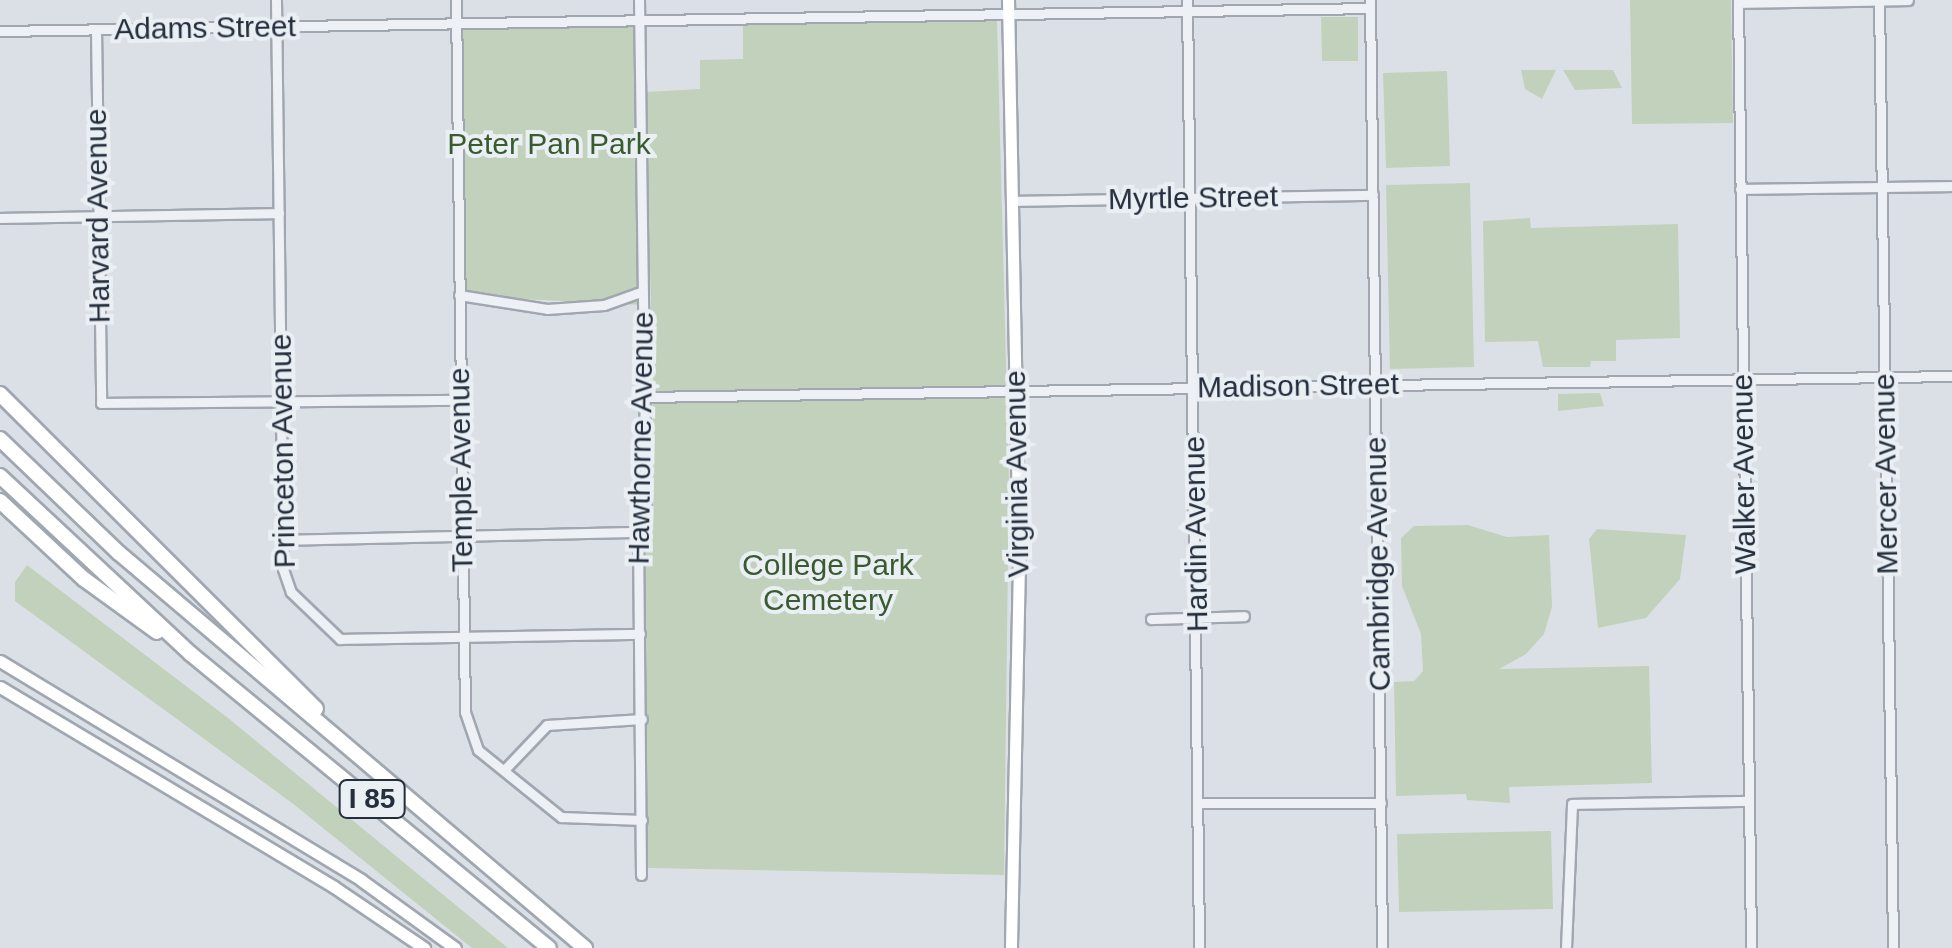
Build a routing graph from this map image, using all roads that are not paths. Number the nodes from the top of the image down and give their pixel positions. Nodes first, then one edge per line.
1 (276, 0) edge
2 (456, 0) edge
3 (639, 0) edge
4 (1008, 0) edge
5 (1879, 0) edge
6 (1908, 0) edge
7 (1738, 1) edge
8 (1370, 4) edge
9 (1187, 6) edge
10 (1008, 14) junction
11 (639, 22) junction
12 (456, 24) junction
13 (276, 27) junction
14 (96, 30) junction
15 (0, 31) edge
16 (1952, 186) edge
17 (1882, 187) junction
18 (1740, 189) junction
19 (1373, 196) junction
20 (1191, 198) junction
21 (1012, 202) junction
22 (279, 213) junction
23 (98, 216) junction
24 (0, 218) edge
25 (643, 291) junction
26 (459, 295) junction
27 (1952, 376) edge
28 (1885, 377) junction
29 (1743, 379) junction
30 (1376, 385) junction
31 (1194, 388) junction
32 (1017, 391) junction
33 (0, 394) edge
34 (644, 397) junction
35 (460, 400) junction
36 (281, 401) junction
37 (0, 439) edge
38 (0, 476) edge
39 (0, 501) edge
40 (638, 532) junction
41 (462, 537) junction
42 (283, 540) junction
43 (1244, 616) dead end
44 (1196, 617) junction
45 (1152, 618) dead end
46 (640, 634) junction
47 (463, 638) junction
48 (192, 654) junction
49 (0, 661) edge
50 (0, 687) edge
51 (642, 719) junction
52 (327, 726) junction
53 (504, 770) junction
54 (1749, 801) junction
55 (1381, 802) junction
56 (1198, 803) junction
57 (642, 820) junction
58 (642, 875) dead end
59 (424, 948) edge
60 (455, 948) edge
61 (550, 948) edge
62 (585, 948) edge
63 (1012, 948) edge
64 (1200, 948) edge
65 (1382, 948) edge
66 (1566, 948) edge
67 (1751, 948) edge
68 (1893, 948) edge

1 - 13 street, Princeton Avenue
2 - 12 street, Temple Avenue
3 - 11 street, Hawthorne Avenue
4 - 10 main road, Virginia Avenue
5 - 6 street
5 - 7 street
5 - 17 street, Mercer Avenue
7 - 18 street, Walker Avenue
8 - 9 street, Adams Street
8 - 19 street, Cambridge Avenue
9 - 10 street, Adams Street
9 - 20 street, Hardin Avenue
10 - 11 street, Adams Street
10 - 21 main road, Virginia Avenue
11 - 12 street, Adams Street
11 - 25 street, Hawthorne Avenue
12 - 13 street, Adams Street
12 - 26 street, Temple Avenue
13 - 14 street, Adams Street
13 - 22 street, Princeton Avenue
14 - 15 street, Adams Street
14 - 23 street, Harvard Avenue
16 - 17 street
17 - 18 street
17 - 28 street, Mercer Avenue
18 - 29 street, Walker Avenue
19 - 20 street, Myrtle Street
19 - 30 street, Cambridge Avenue
20 - 21 street, Myrtle Street
20 - 31 street, Hardin Avenue
21 - 32 main road, Virginia Avenue
22 - 23 street
22 - 36 street, Princeton Avenue
23 - 24 street
23 - 36 street, Harvard Avenue
25 - 26 street
25 - 34 street, Hawthorne Avenue
26 - 35 street, Temple Avenue
27 - 28 street, Madison Street
28 - 29 street, Madison Street
28 - 68 street, Mercer Avenue
29 - 30 street, Madison Street
29 - 54 street, Walker Avenue
30 - 31 street, Madison Street
30 - 55 street, Cambridge Avenue
31 - 32 street, Madison Street
31 - 44 street, Hardin Avenue
32 - 34 street, Madison Street
32 - 63 main road, Virginia Avenue
33 - 52 highway
34 - 40 street, Hawthorne Avenue
35 - 36 street
35 - 41 street, Temple Avenue
36 - 42 street, Princeton Avenue
37 - 52 highway, I 85
38 - 48 highway, I 85
39 - 48 highway
40 - 41 street
40 - 46 street, Hawthorne Avenue
41 - 42 street
41 - 47 street, Temple Avenue
42 - 47 street, Princeton Avenue
43 - 44 street
44 - 45 street
44 - 56 street, Hardin Avenue
46 - 47 street, Princeton Avenue
46 - 51 street, Hawthorne Avenue
47 - 53 street, Temple Avenue
48 - 61 highway, I 85
49 - 60 main road
50 - 59 main road
51 - 53 street
51 - 57 street, Hawthorne Avenue
52 - 62 highway, I 85
53 - 57 street, Temple Avenue
54 - 66 street
54 - 67 street, Walker Avenue
55 - 56 street
55 - 65 street, Cambridge Avenue
56 - 64 street, Hardin Avenue
57 - 58 street, Hawthorne Avenue

